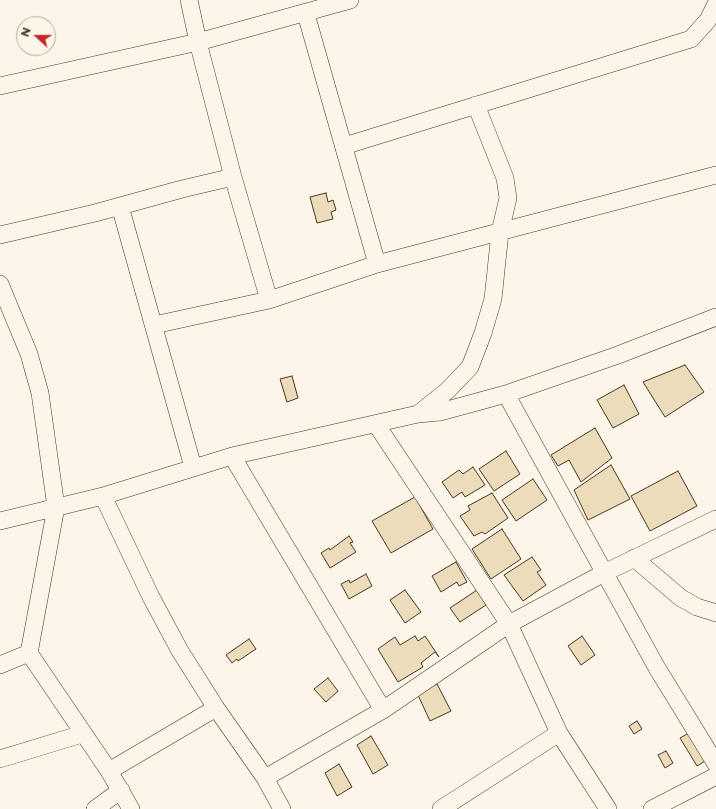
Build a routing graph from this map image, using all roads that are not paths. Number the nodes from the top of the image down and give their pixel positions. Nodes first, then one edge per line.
1 (189, 0) edge
2 (350, 0) edge
3 (716, 4) edge
4 (306, 14) junction
5 (198, 42) junction
6 (0, 86) edge
7 (476, 105) junction
8 (344, 146) junction
9 (716, 175) edge
10 (233, 177) junction
11 (120, 206) junction
12 (500, 232) junction
13 (0, 234) edge
14 (377, 264) junction
15 (0, 284) edge
16 (269, 300) junction
17 (716, 317) edge
18 (154, 325) junction
19 (506, 394) junction
20 (418, 414) junction
21 (376, 424) junction
22 (232, 456) junction
23 (193, 467) junction
24 (103, 496) junction
25 (56, 508) junction
26 (716, 519) edge
27 (0, 521) edge
28 (634, 558) junction
29 (604, 573) junction
30 (716, 613) edge
31 (509, 624) junction
32 (30, 653) junction
33 (0, 665) edge
34 (216, 708) junction
35 (383, 710) junction
36 (559, 733) junction
37 (82, 734) junction
38 (0, 759) edge
39 (716, 764) edge
40 (109, 771) junction
41 (716, 776) edge
42 (265, 778) junction
43 (121, 790) junction
44 (95, 809) edge
45 (132, 809) edge
46 (282, 809) edge
47 (441, 809) edge
48 (608, 809) edge
49 (652, 809) edge

1 - 5 street
2 - 4 street
3 - 7 street
4 - 5 street
4 - 8 street
5 - 6 street
5 - 10 street
7 - 8 street
7 - 12 street
8 - 14 street
9 - 12 street
10 - 11 street
10 - 16 street
11 - 13 street
11 - 18 street
12 - 14 street
12 - 20 street
14 - 16 street
15 - 25 street
16 - 18 street
17 - 19 street
18 - 23 street
19 - 20 street
19 - 29 street
20 - 21 street
21 - 22 street
21 - 31 street
22 - 23 street
22 - 35 street
23 - 24 street
24 - 25 street
24 - 34 street
25 - 27 street
25 - 32 street
26 - 28 street
28 - 29 street
28 - 30 street
29 - 31 street
29 - 39 street
31 - 35 street
31 - 36 street
32 - 33 street
32 - 37 street
34 - 40 street
34 - 42 street
35 - 42 street
36 - 47 street
36 - 48 street
37 - 38 street
37 - 40 street
40 - 43 street
41 - 49 street
42 - 46 street
43 - 44 street
43 - 45 street

